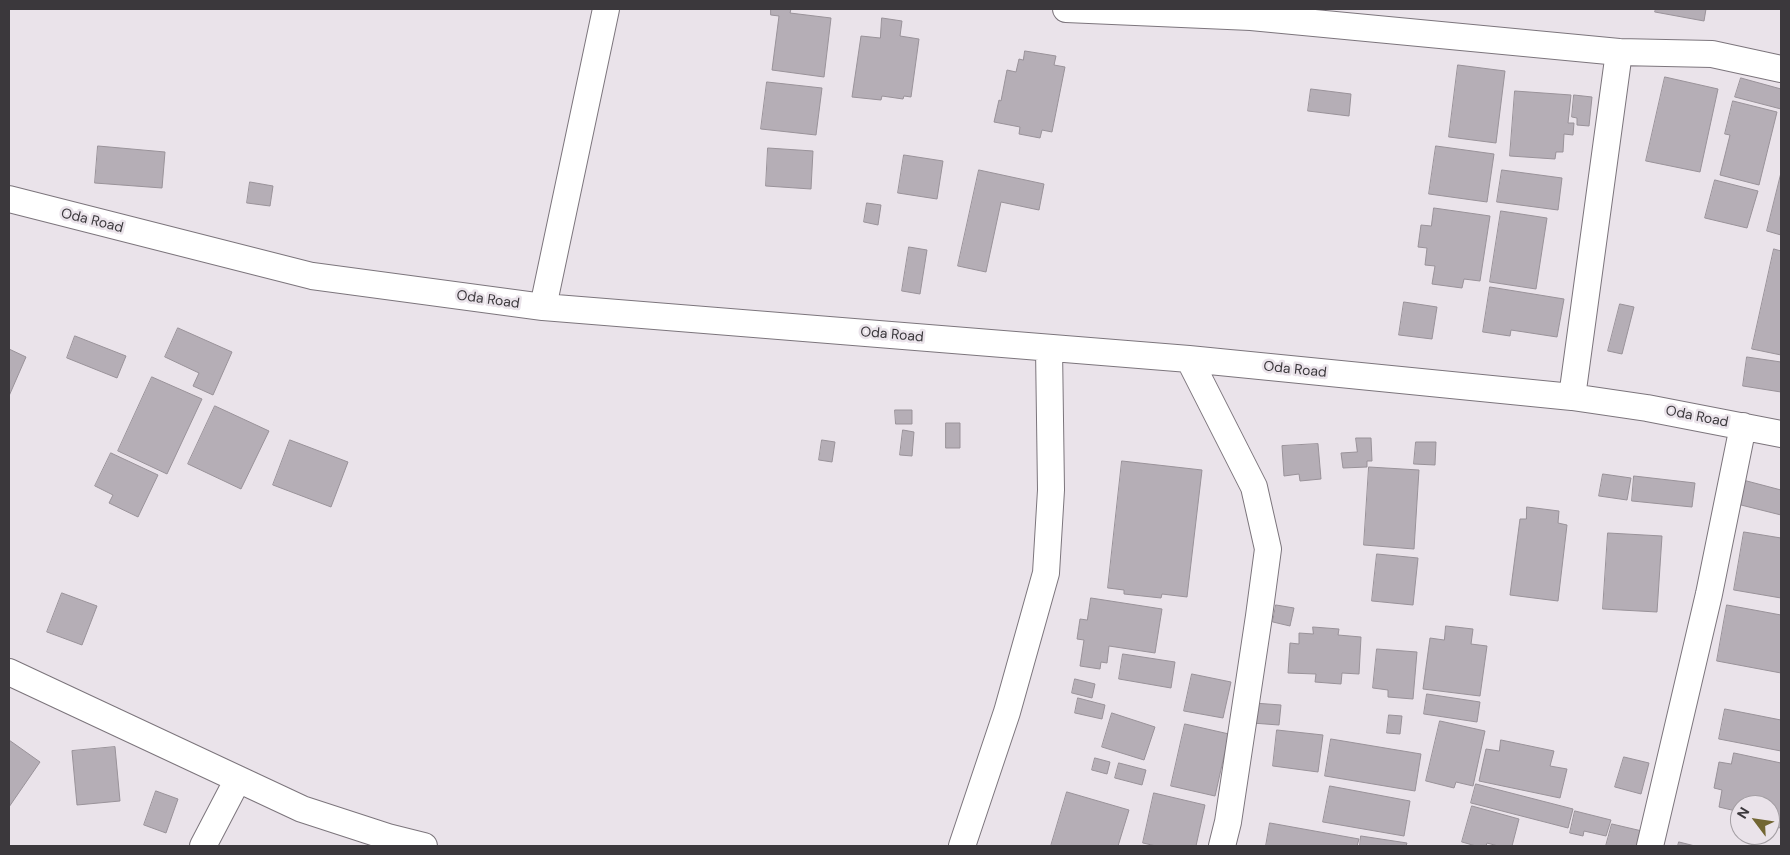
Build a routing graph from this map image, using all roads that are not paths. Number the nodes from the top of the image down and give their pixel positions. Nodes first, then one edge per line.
1 (606, 9) edge
2 (1066, 9) edge
3 (1619, 52) junction
4 (1781, 69) edge
5 (9, 199) edge
6 (543, 307) junction
7 (1049, 348) junction
8 (1189, 359) junction
9 (1572, 397) junction
10 (1743, 426) junction
11 (1781, 434) edge
12 (9, 672) edge
13 (238, 779) junction
14 (203, 846) edge
15 (424, 846) edge
16 (962, 846) edge
17 (1222, 846) edge
18 (1650, 846) edge

1 - 6 street
2 - 3 street
3 - 4 street
3 - 9 street
5 - 6 street, Oda Road
6 - 7 street, Oda Road
7 - 8 street, Oda Road
7 - 16 street
8 - 9 street, Oda Road
8 - 17 street
9 - 10 street, Oda Road
10 - 11 street, Oda Road
10 - 18 street
12 - 13 street
13 - 14 street
13 - 15 street

